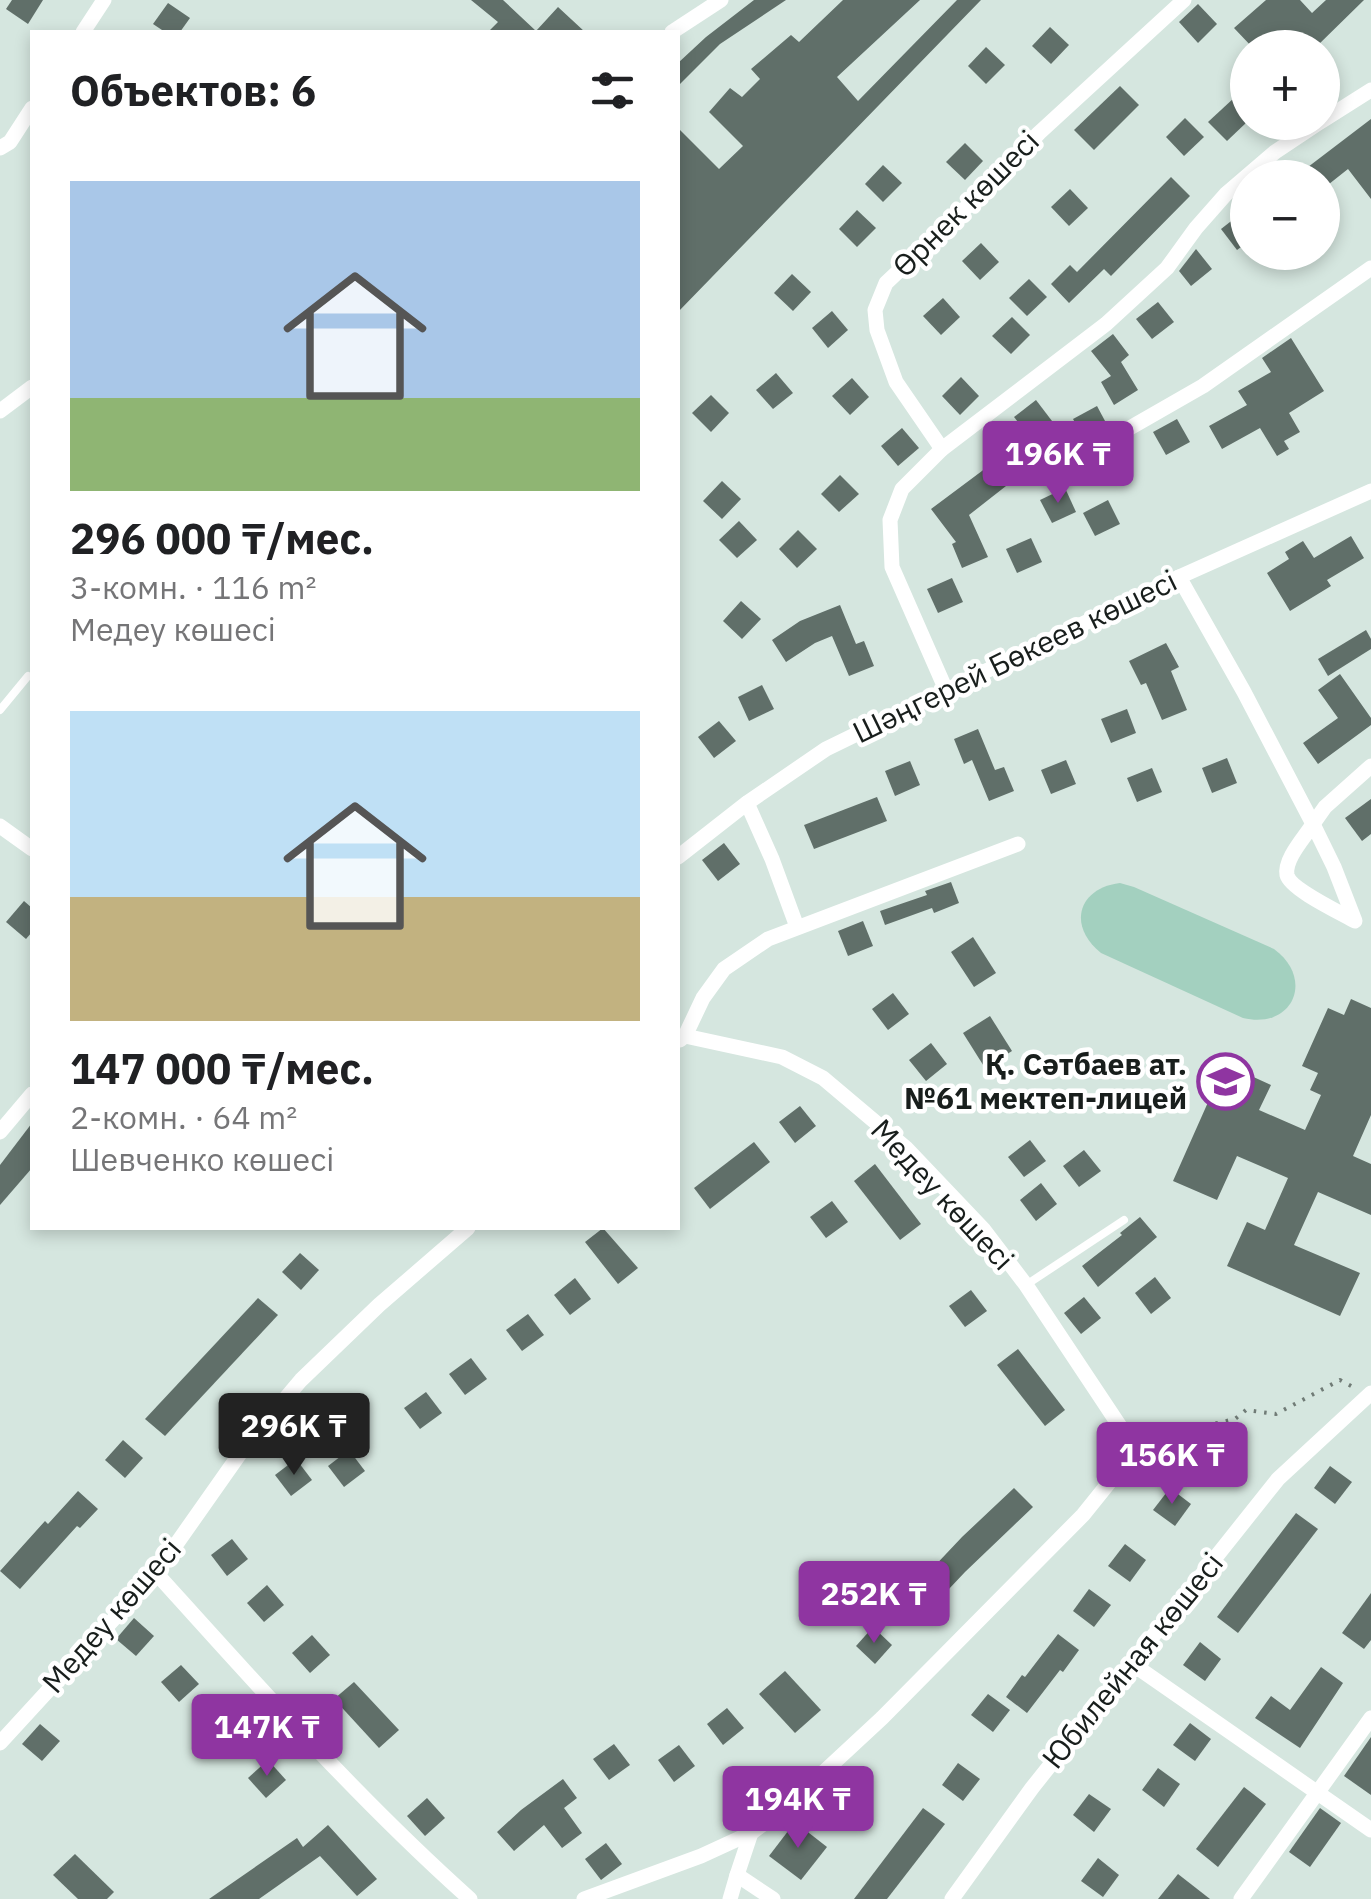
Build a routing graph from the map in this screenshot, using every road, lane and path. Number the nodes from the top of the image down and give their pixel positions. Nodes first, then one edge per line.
1 (104, 0) edge
2 (720, 0) edge
3 (1184, 0) edge
4 (84, 30) edge
5 (675, 30) edge
6 (1371, 90) edge
7 (1340, 110) edge
8 (30, 111) edge
9 (1294, 140) edge
10 (0, 148) edge
11 (1371, 268) edge
12 (30, 388) edge
13 (0, 411) edge
14 (1128, 429) dead end
15 (942, 449) junction
16 (1371, 491) edge
17 (1179, 577) junction
18 (28, 676) dead end
19 (946, 690) junction
20 (0, 710) edge
21 (1371, 766) edge
22 (747, 804) junction
23 (1313, 824) junction
24 (0, 826) edge
25 (1018, 844) dead end
26 (30, 847) edge
27 (680, 855) edge
28 (1355, 920) junction
29 (797, 927) junction
30 (1371, 928) edge
31 (681, 1039) edge
32 (30, 1096) edge
33 (0, 1132) edge
34 (1124, 1220) dead end
35 (466, 1230) edge
36 (1026, 1285) junction
37 (1369, 1394) edge
38 (1184, 1430) joint
39 (1131, 1443) junction
40 (156, 1574) junction
41 (1131, 1664) junction
42 (1371, 1718) edge
43 (0, 1743) edge
44 (1318, 1794) junction
45 (1371, 1830) edge
46 (750, 1833) junction
47 (737, 1876) junction
48 (470, 1899) edge
49 (584, 1899) edge
50 (730, 1899) edge
51 (773, 1899) edge
52 (952, 1899) edge
53 (1240, 1899) edge

1 - 4 street
2 - 5 street
3 - 15 street, Өрнек көшесі
6 - 7 street
8 - 10 street
9 - 15 street
11 - 14 street
12 - 13 street
15 - 19 street
16 - 17 street, Шәңгерей Бөкеев көшесі
17 - 19 street, Шәңгерей Бөкеев көшесі
17 - 23 street
18 - 20 lane
19 - 22 street, Шәңгерей Бөкеев көшесі
21 - 23 street
22 - 27 street, Шәңгерей Бөкеев көшесі
22 - 29 street
23 - 28 street
23 - 28 street
24 - 26 street
25 - 29 street, Медеу көшесі
28 - 30 street
29 - 31 street, Медеу көшесі
31 - 36 street, Медеу көшесі
32 - 33 street
34 - 36 lane
35 - 40 street, Медеу көшесі
36 - 39 street, Медеу көшесі
37 - 38 path
37 - 41 street, Юбилейная көшесі
38 - 39 lane
39 - 46 street
40 - 43 street, Медеу көшесі
40 - 48 street
41 - 44 street
41 - 52 street, Юбилейная көшесі
42 - 44 street
44 - 45 street
44 - 53 street
46 - 47 street
46 - 49 street
47 - 50 street
47 - 51 street

